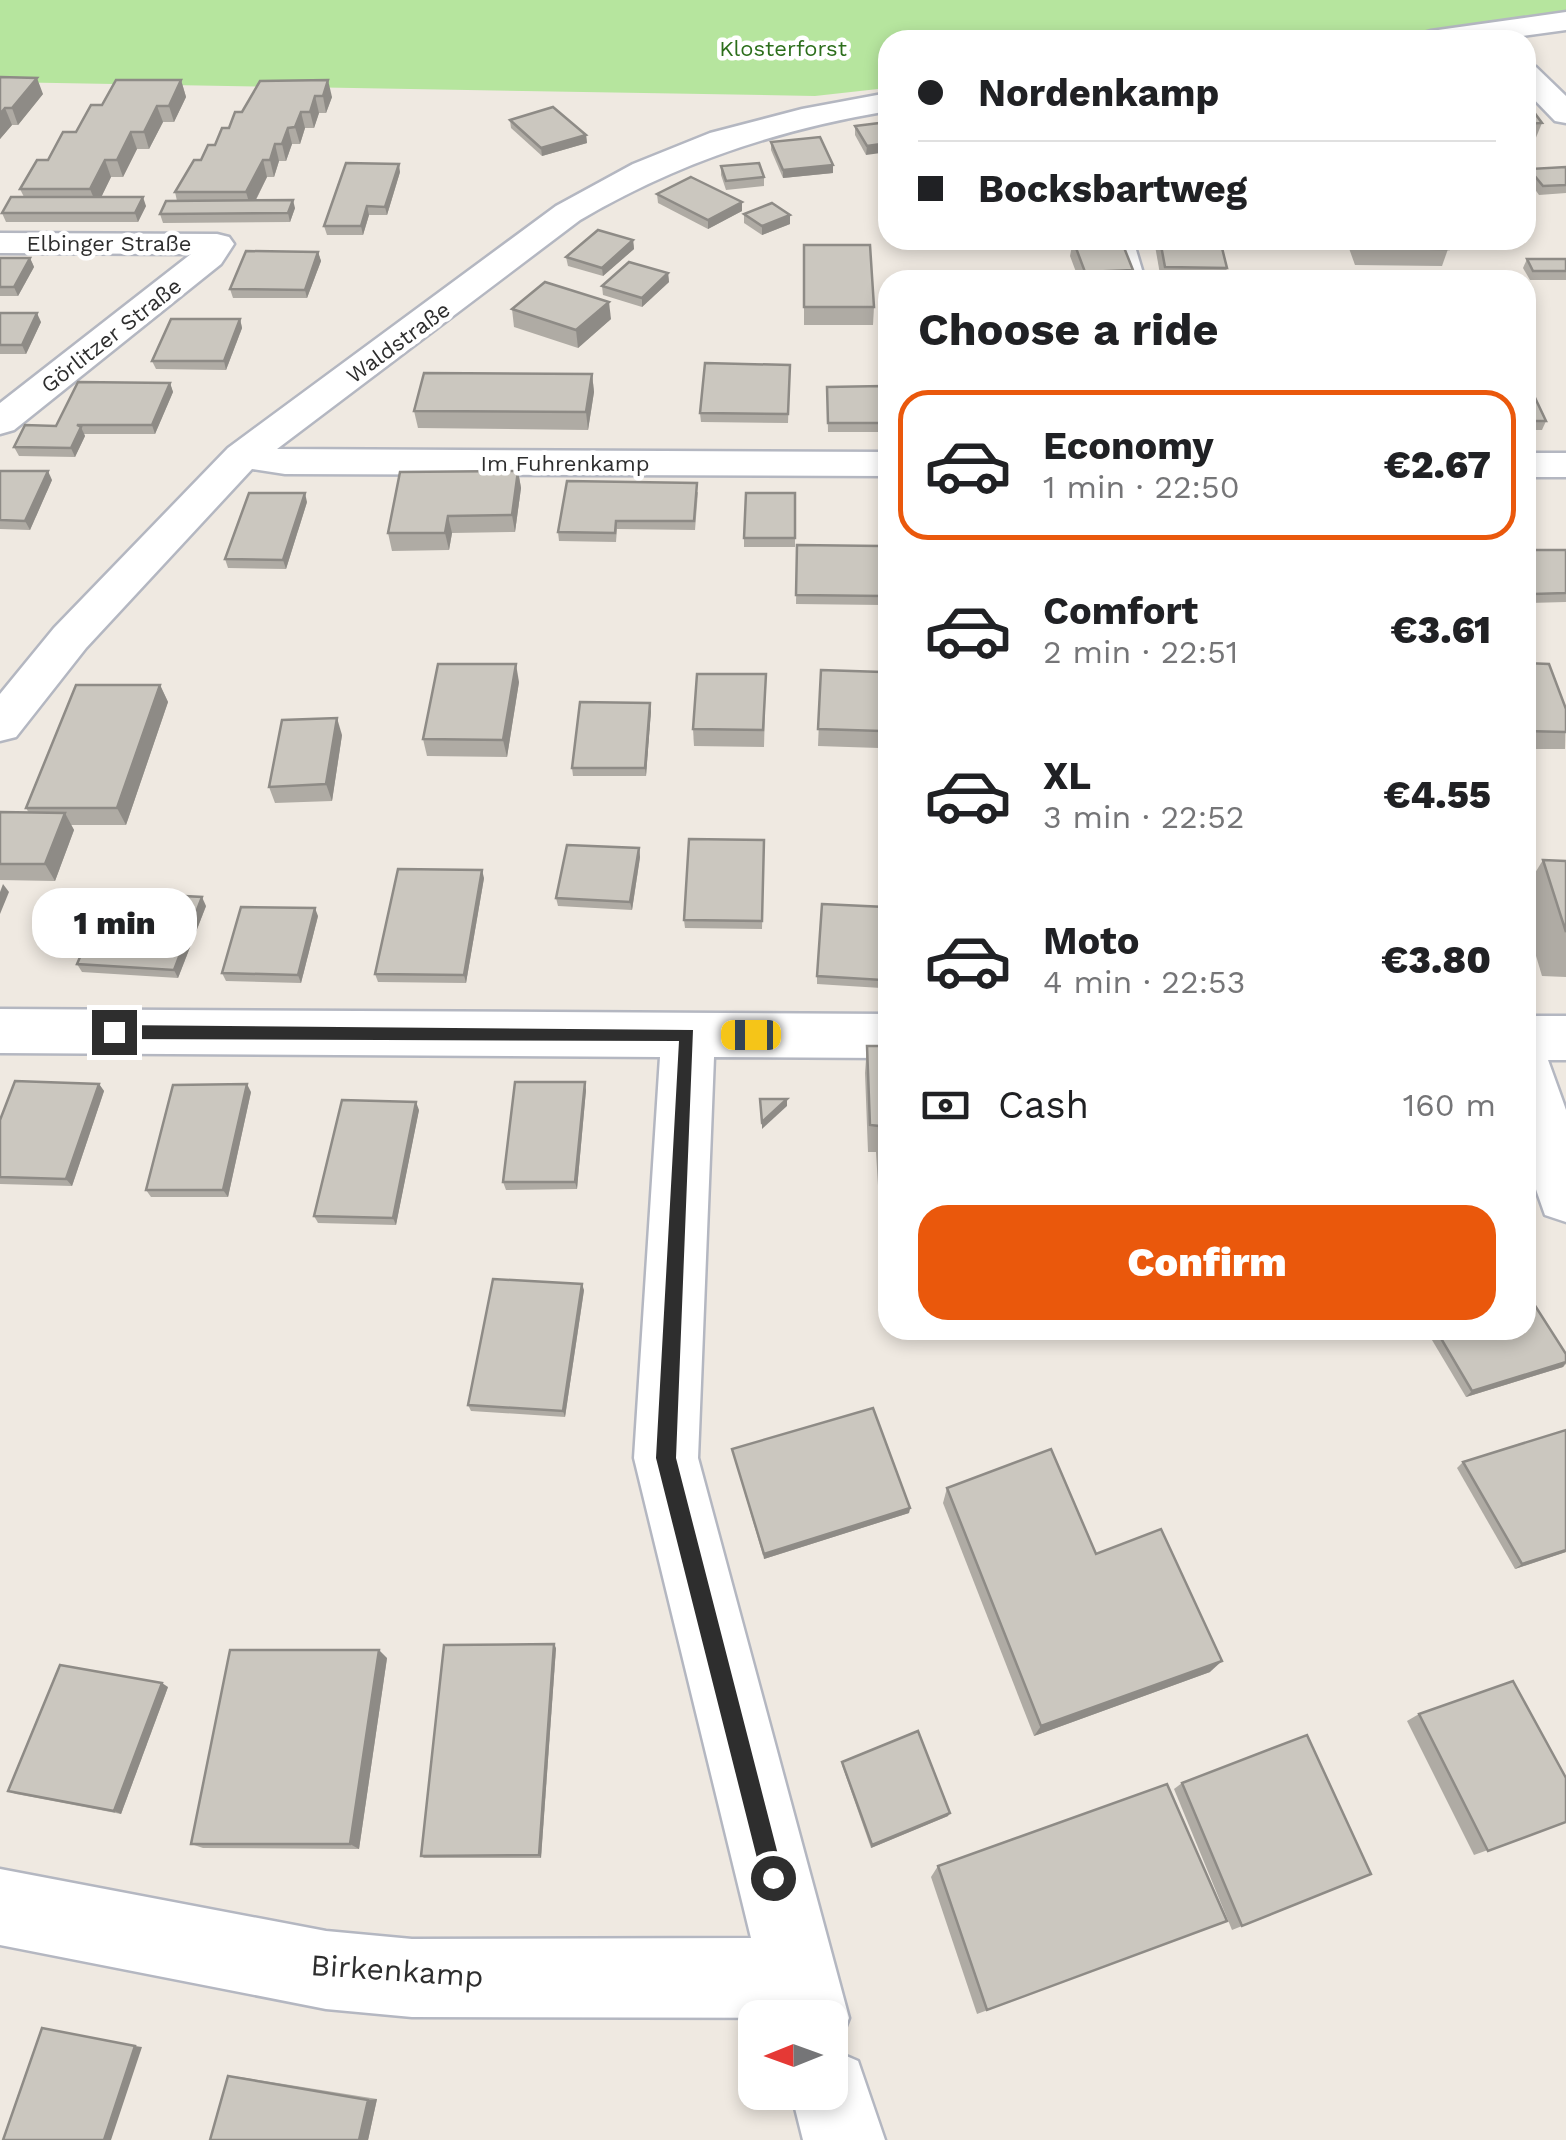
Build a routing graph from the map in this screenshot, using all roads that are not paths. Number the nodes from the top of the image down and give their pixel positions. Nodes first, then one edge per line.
1 (1566, 21) edge
2 (1522, 30) edge
3 (1536, 84) edge
4 (878, 104) edge
5 (1566, 114) edge
6 (0, 242) edge
7 (218, 244) joint
8 (0, 422) edge
9 (242, 456) junction
10 (878, 464) edge
11 (1536, 465) edge
12 (1566, 465) edge
13 (0, 725) edge
14 (0, 1032) edge
15 (688, 1035) junction
16 (878, 1036) edge
17 (1536, 1038) edge
18 (1566, 1038) edge
19 (1536, 1103) edge
20 (1566, 1197) edge
21 (0, 1906) edge
22 (804, 1997) edge
23 (836, 2110) edge
24 (844, 2140) edge

1 - 2 street
3 - 5 street
4 - 9 street, Waldstraße
6 - 7 street, Elbinger Straße
7 - 8 street, Görlitzer Straße
9 - 10 street, Im Fuhrenkamp
9 - 13 street, Waldstraße
11 - 12 street
14 - 15 street
15 - 16 street
15 - 22 street
17 - 18 street
19 - 20 street
21 - 22 street, Birkenkamp
23 - 24 street

